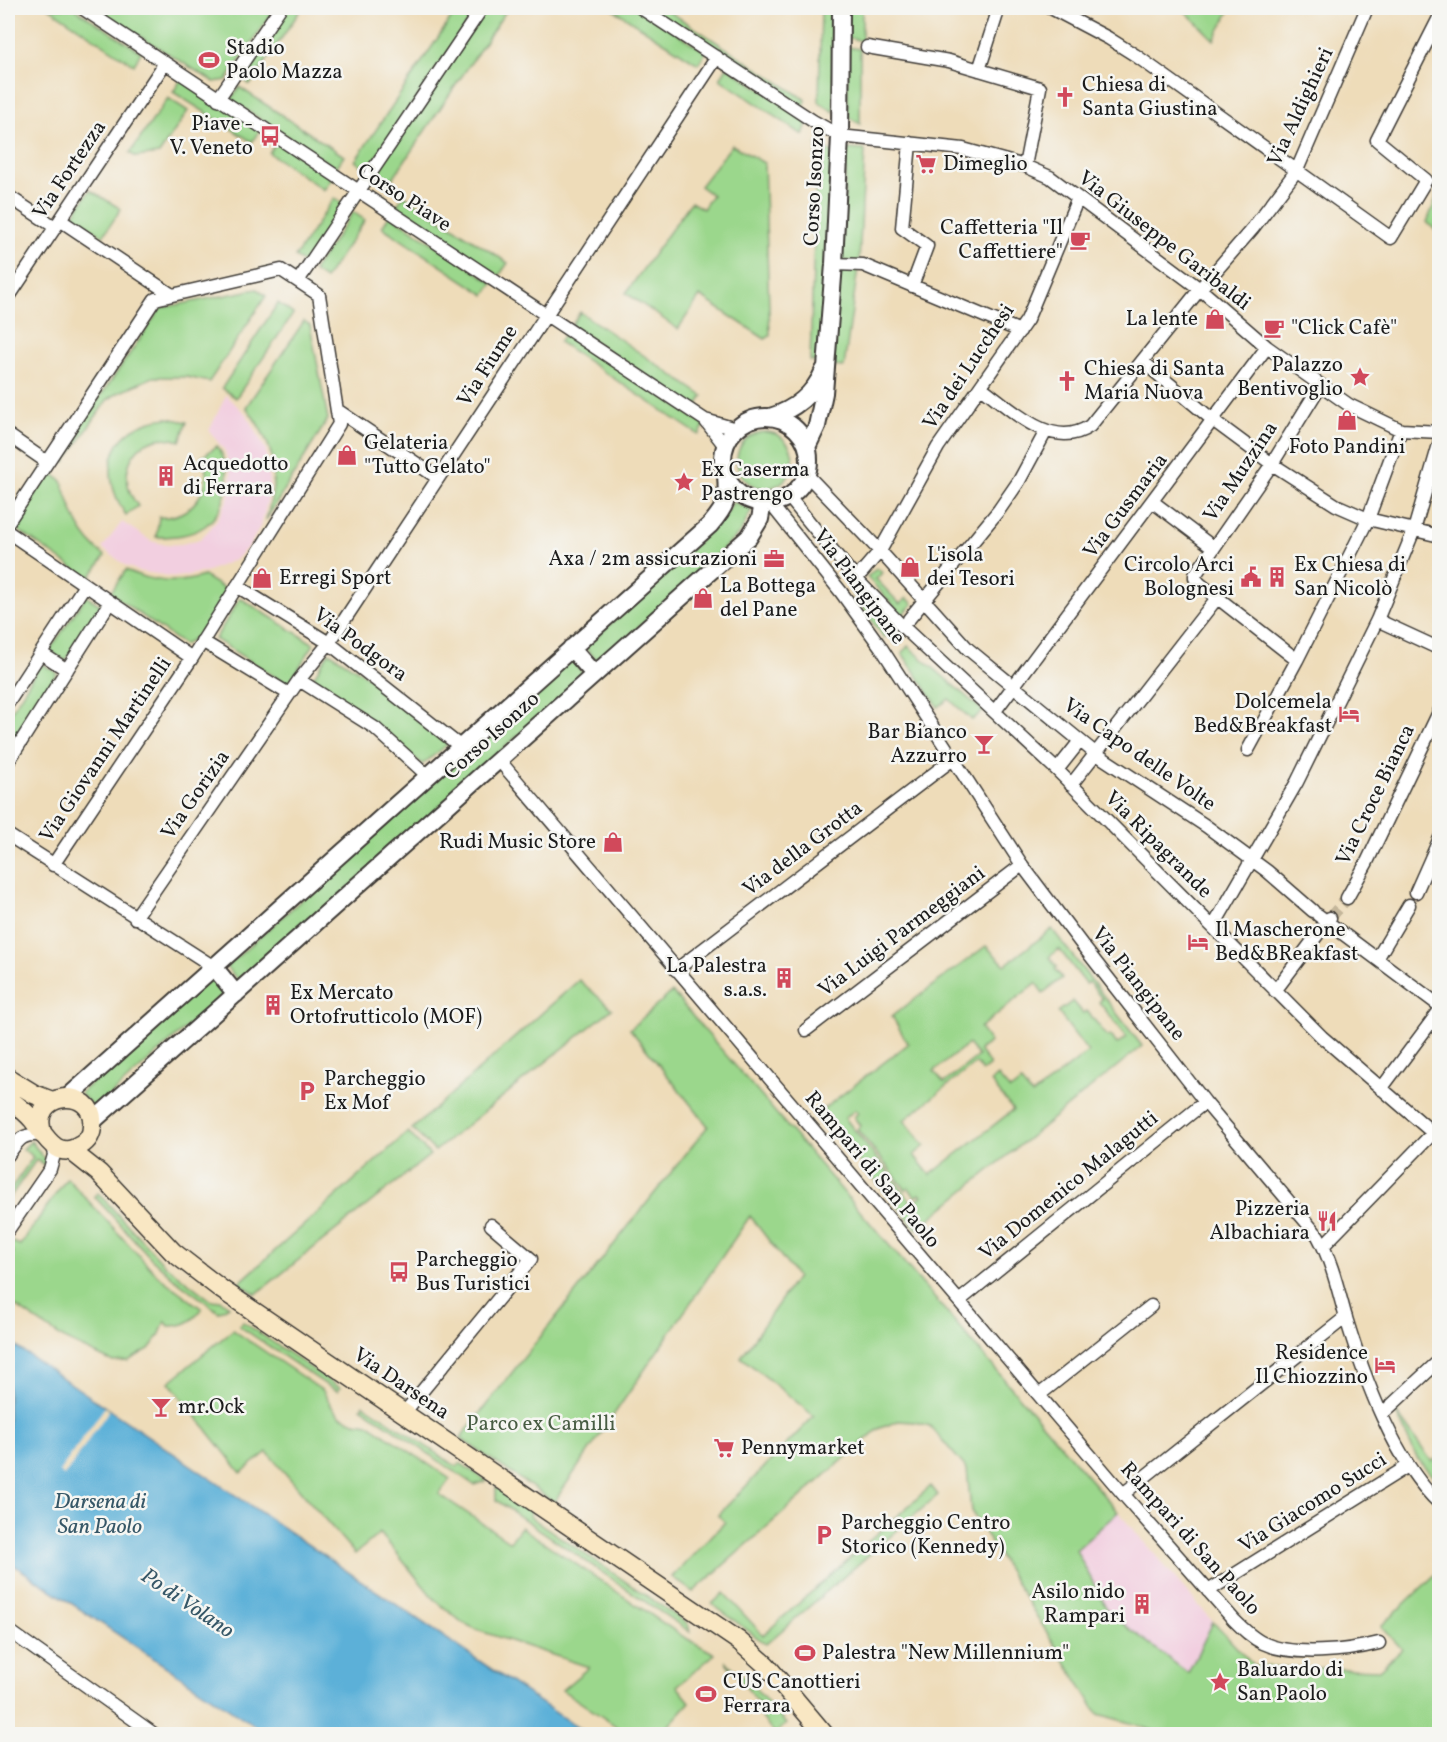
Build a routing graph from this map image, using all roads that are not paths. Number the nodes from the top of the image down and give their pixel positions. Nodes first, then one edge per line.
1 (82, 8) edge
2 (280, 8) edge
3 (482, 8) edge
4 (641, 8) edge
5 (841, 8) edge
6 (999, 8) edge
7 (1051, 8) edge
8 (1367, 8) edge
9 (1440, 16) edge
10 (867, 47) dead end
11 (717, 57) junction
12 (165, 63) junction
13 (979, 70) junction
14 (218, 99) junction
15 (840, 136) junction
16 (910, 143) junction
17 (1025, 166) junction
18 (1297, 170) junction
19 (358, 192) junction
20 (8, 196) edge
21 (1078, 198) junction
22 (57, 224) junction
23 (834, 264) junction
24 (298, 281) junction
25 (912, 286) junction
26 (1200, 289) junction
27 (172, 295) junction
28 (8, 298) edge
29 (545, 315) junction
30 (1020, 332) junction
31 (1267, 347) junction
32 (1142, 361) junction
33 (825, 366) junction
34 (1320, 386) junction
35 (981, 387) junction
36 (337, 410) junction
37 (770, 417) junction
38 (705, 420) junction
39 (1214, 421) junction
40 (736, 429) junction
41 (1046, 430) junction
42 (1401, 430) junction
43 (1440, 432) edge
44 (8, 435) edge
45 (1440, 441) edge
46 (726, 446) junction
47 (807, 447) junction
48 (46, 462) junction
49 (1272, 464) junction
50 (806, 474) junction
51 (726, 475) junction
52 (438, 478) junction
53 (788, 496) junction
54 (1153, 502) junction
55 (767, 503) junction
56 (1368, 519) junction
57 (8, 522) edge
58 (1414, 530) junction
59 (8, 532) edge
60 (1440, 536) edge
61 (1214, 548) junction
62 (880, 551) junction
63 (856, 579) junction
64 (85, 585) junction
65 (237, 586) junction
66 (1217, 598) junction
67 (923, 601) junction
68 (110, 602) junction
69 (1377, 620) junction
70 (906, 622) junction
71 (202, 641) junction
72 (329, 643) junction
73 (571, 648) junction
74 (1440, 649) edge
75 (41, 653) junction
76 (192, 658) junction
77 (1297, 660) junction
78 (67, 670) junction
79 (594, 674) junction
80 (299, 680) junction
81 (1014, 686) junction
82 (289, 694) junction
83 (8, 703) edge
84 (1440, 710) edge
85 (995, 711) junction
86 (8, 737) edge
87 (1080, 741) junction
88 (19, 745) junction
89 (458, 745) junction
90 (1248, 750) dead end
91 (1095, 753) junction
92 (953, 759) junction
93 (8, 762) edge
94 (496, 763) junction
95 (1057, 770) junction
96 (428, 776) junction
97 (1071, 785) junction
98 (8, 835) edge
99 (1440, 838) edge
100 (1253, 860) junction
101 (53, 865) junction
102 (1022, 865) junction
103 (1416, 892) dead end
104 (1347, 898) tunnel mouth
105 (1409, 905) dead end
106 (1322, 916) junction
107 (135, 918) junction
108 (1213, 927) junction
109 (1377, 959) junction
110 (214, 967) junction
111 (676, 970) junction
112 (1275, 991) junction
113 (236, 994) junction
114 (1440, 1008) edge
115 (806, 1030) dead end
116 (8, 1078) edge
117 (1381, 1089) junction
118 (8, 1098) edge
119 (60, 1099) junction
120 (1204, 1102) junction
121 (91, 1128) junction
122 (1438, 1137) edge
123 (47, 1140) junction
124 (70, 1150) junction
125 (8, 1155) edge
126 (99, 1173) junction
127 (491, 1226) dead end
128 (8, 1230) edge
129 (1323, 1245) junction
130 (959, 1301) junction
131 (1152, 1306) dead end
132 (1346, 1317) junction
133 (1440, 1360) edge
134 (1039, 1395) junction
135 (404, 1413) junction
136 (1382, 1414) junction
137 (1408, 1466) junction
138 (1123, 1494) junction
139 (1440, 1504) edge
140 (1208, 1591) junction
141 (8, 1630) edge
142 (1379, 1643) dead end
143 (154, 1734) edge
144 (824, 1734) edge

1 - 12 street, Corso Piave
2 - 14 street
3 - 19 street
4 - 11 street
5 - 15 street, Corso Isonzo
6 - 13 street
7 - 18 street
8 - 18 street, Via Aldighieri
9 - 18 street
10 - 13 street
11 - 15 street
11 - 29 street, Via Fiume
12 - 14 street, Corso Piave
12 - 22 street, Via Fortezza
13 - 17 street
14 - 19 street, Corso Piave
15 - 16 street, Via Giuseppe Garibaldi
15 - 23 street, Corso Isonzo
16 - 17 street, Via Giuseppe Garibaldi
16 - 25 street
17 - 21 street, Via Giuseppe Garibaldi
18 - 26 street, Via Aldighieri
19 - 24 street
19 - 29 street, Corso Piave
20 - 22 street
21 - 26 street, Via Giuseppe Garibaldi
21 - 30 street, Via dei Lucchesi
22 - 27 street
22 - 28 street, Via Fortezza
23 - 25 street
23 - 33 street, Corso Isonzo
24 - 27 street
24 - 36 street
25 - 30 street
26 - 31 street, Via Giuseppe Garibaldi
26 - 32 street, Via Aldighieri
27 - 48 street
29 - 38 street, Corso Piave
29 - 52 street, Via Fiume
30 - 35 street, Via dei Lucchesi
31 - 34 street, Via Giuseppe Garibaldi
31 - 39 street, Via Gusmaria
32 - 39 street
32 - 41 street, Via Aldighieri
33 - 37 street, Corso Isonzo
33 - 47 street, Corso Isonzo
34 - 42 street, Via Giuseppe Garibaldi
34 - 49 street, Via Muzzina
35 - 41 street, Via Aldighieri
35 - 62 street, Via dei Lucchesi
36 - 52 street
36 - 65 street, Via Giovanni Martinelli
37 - 40 street
37 - 47 street
38 - 40 street, Corso Piave
38 - 46 street, Corso Piave
39 - 49 street
39 - 54 street, Via Gusmaria
40 - 46 street
41 - 67 street
42 - 43 street, Via Giuseppe Garibaldi
42 - 56 street
44 - 48 street
45 - 58 street
46 - 51 street
47 - 50 street
48 - 57 street
49 - 56 street
49 - 61 street, Via Muzzina
50 - 53 street
50 - 62 street, Via Capo delle Volte
51 - 55 street
51 - 73 street, Corso Isonzo
52 - 72 street, Via Fiume
53 - 55 street
53 - 63 street
54 - 61 street
54 - 81 street, Via Gusmaria
55 - 79 street, Corso Isonzo
55 - 92 street, Via Piangipane
56 - 58 street
56 - 77 street
58 - 60 street
58 - 69 street
59 - 64 street
61 - 66 street, Via Muzzina
62 - 63 street, Via dei Lucchesi
62 - 67 street, Via Capo delle Volte
63 - 70 street, Via Ripagrande
64 - 68 street
64 - 75 street
65 - 71 street, Via Giovanni Martinelli
65 - 72 street, Via Podgora
66 - 77 street
66 - 91 street
67 - 70 street
67 - 81 street, Via Capo delle Volte
68 - 76 street
68 - 78 street
69 - 74 street
69 - 100 street
70 - 85 street, Via Ripagrande
71 - 76 street, Via Giovanni Martinelli
71 - 82 street
72 - 80 street, Via Fiume
72 - 89 street, Via Podgora
73 - 79 street
73 - 89 street, Corso Isonzo
75 - 78 street
75 - 83 street
76 - 101 street, Via Giovanni Martinelli
77 - 90 street
78 - 88 street
79 - 94 street, Corso Isonzo
80 - 82 street, Via Fiume
80 - 96 street
81 - 85 street, Via Gusmaria
81 - 87 street, Via Capo delle Volte
82 - 107 street, Via Gorizia
84 - 104 street, Via Croce Bianca
85 - 95 street, Via Ripagrande
86 - 88 street
87 - 91 street, Via Capo delle Volte
87 - 95 street
88 - 93 street
89 - 96 street, Corso Isonzo
91 - 97 street
91 - 100 street, Via Capo delle Volte
92 - 102 street, Via Piangipane
92 - 111 street, Via della Grotta
94 - 111 street, Rampari di San Paolo
94 - 113 street, Corso Isonzo
95 - 97 street, Via Ripagrande
96 - 110 street, Corso Isonzo
97 - 108 street, Via Ripagrande
98 - 101 street
99 - 103 street
100 - 106 street, Via Capo delle Volte
100 - 108 street
101 - 107 street
102 - 115 street, Via Luigi Parmeggiani
102 - 120 street, Via Piangipane
105 - 109 street
106 - 109 street, Via Capo delle Volte
106 - 112 street
107 - 110 street
108 - 112 street, Via Ripagrande
109 - 114 street, Via Capo delle Volte
110 - 113 street
110 - 119 street, Corso Isonzo
111 - 130 street, Rampari di San Paolo
112 - 117 street, Via Ripagrande
113 - 121 street, Corso Isonzo
114 - 117 street
116 - 119 main road, Via Darsena
117 - 122 street, Via Ripagrande
118 - 123 main road
119 - 121 main road, Via Darsena
119 - 123 main road
120 - 129 street, Via Piangipane
120 - 130 street, Via Domenico Malagutti
121 - 124 main road
121 - 126 main road, Via Darsena
122 - 129 street
123 - 124 main road, Via Darsena
123 - 125 street
123 - 128 street
124 - 126 main road, Via Darsena
126 - 135 main road, Via Darsena
127 - 135 street
129 - 132 street, Via Piangipane
130 - 134 street, Rampari di San Paolo
131 - 134 street
132 - 136 street, Via Piangipane
132 - 138 street
133 - 136 street
134 - 138 street, Rampari di San Paolo
135 - 144 main road, Via Darsena
136 - 137 street, Via Piangipane
137 - 139 street, Via Piangipane
137 - 140 street, Via Giacomo Succi
138 - 140 street, Rampari di San Paolo
140 - 142 street, Rampari di San Paolo
141 - 143 street

